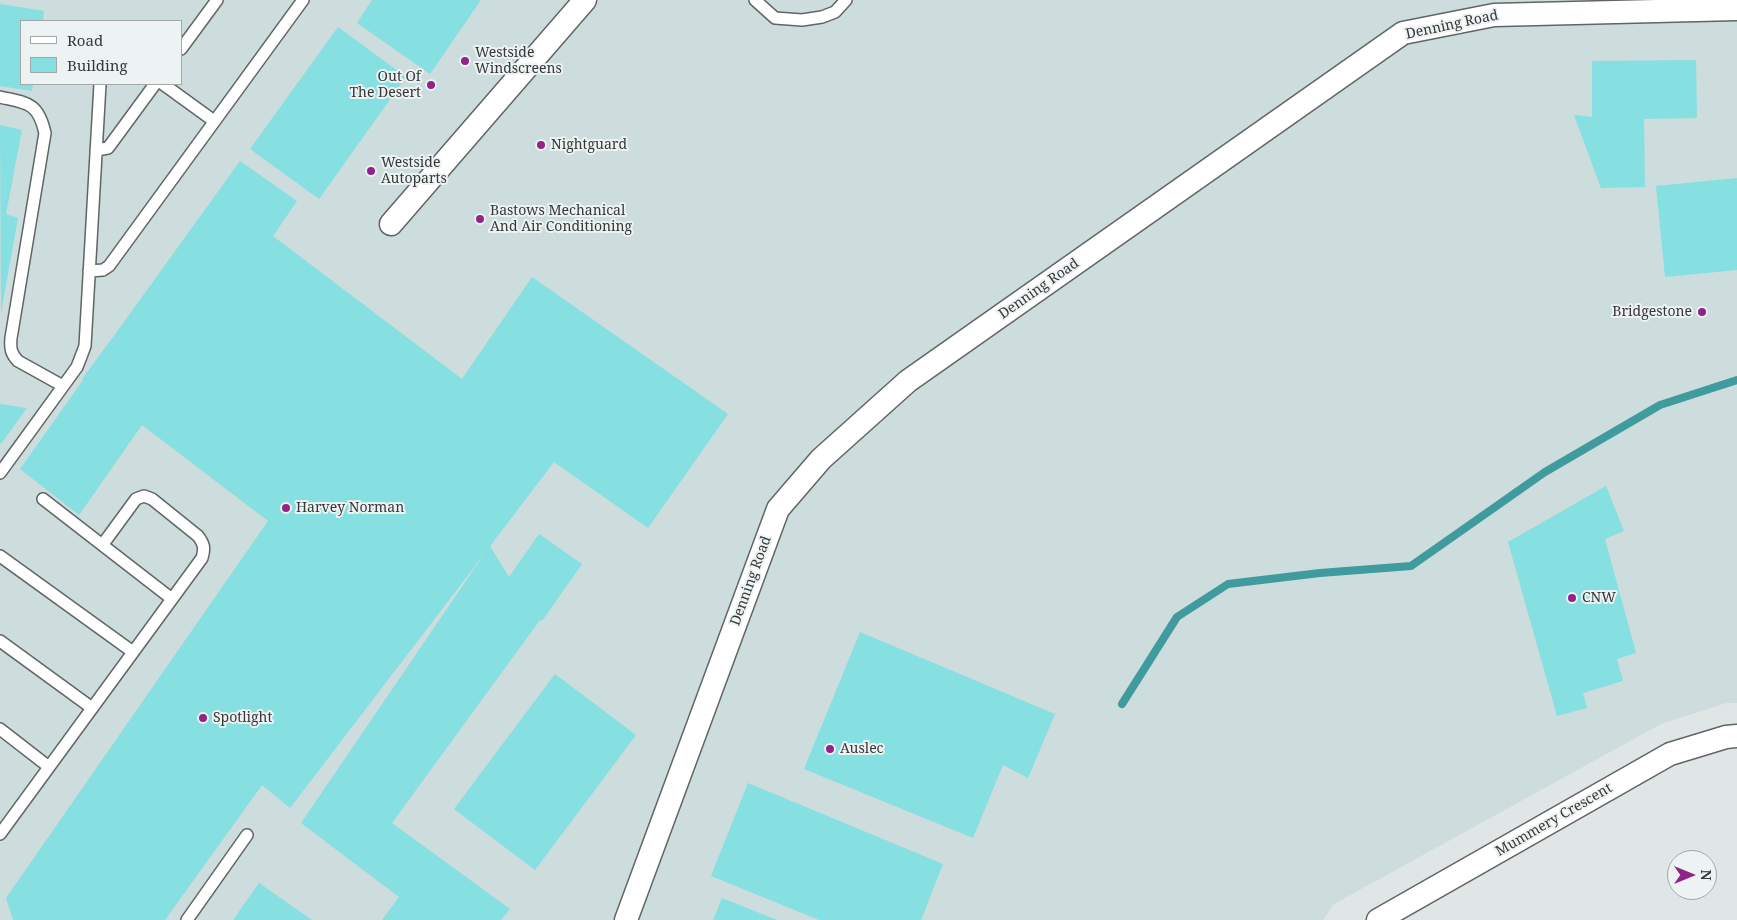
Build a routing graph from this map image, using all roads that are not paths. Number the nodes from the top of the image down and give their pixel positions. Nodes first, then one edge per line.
1 (217, 0) edge
2 (303, 0) edge
3 (584, 0) edge
4 (755, 0) edge
5 (846, 0) edge
6 (1737, 9) edge
7 (182, 48) edge
8 (100, 85) edge
9 (154, 85) edge
10 (164, 85) edge
11 (0, 97) edge
12 (214, 121) junction
13 (96, 150) junction
14 (391, 224) dead end
15 (89, 272) junction
16 (63, 386) junction
17 (0, 473) edge
18 (43, 498) dead end
19 (103, 544) junction
20 (0, 556) edge
21 (172, 599) junction
22 (0, 641) edge
23 (133, 652) junction
24 (92, 708) junction
25 (0, 729) edge
26 (1737, 736) edge
27 (49, 767) junction
28 (0, 834) edge
29 (247, 835) dead end
30 (186, 920) edge
31 (626, 920) edge
32 (1378, 920) edge

1 - 7 lane
2 - 12 lane
3 - 14 street
4 - 5 lane
6 - 31 street, Denning Road
8 - 13 lane
9 - 13 lane
10 - 12 lane
11 - 16 lane
12 - 15 lane
13 - 15 lane
15 - 16 lane
16 - 17 lane
18 - 19 lane
19 - 21 lane
19 - 21 lane
20 - 23 lane
21 - 23 lane
22 - 24 lane
23 - 24 lane
24 - 27 lane
25 - 27 lane
26 - 32 street, Mummery Crescent
27 - 28 lane
29 - 30 lane

